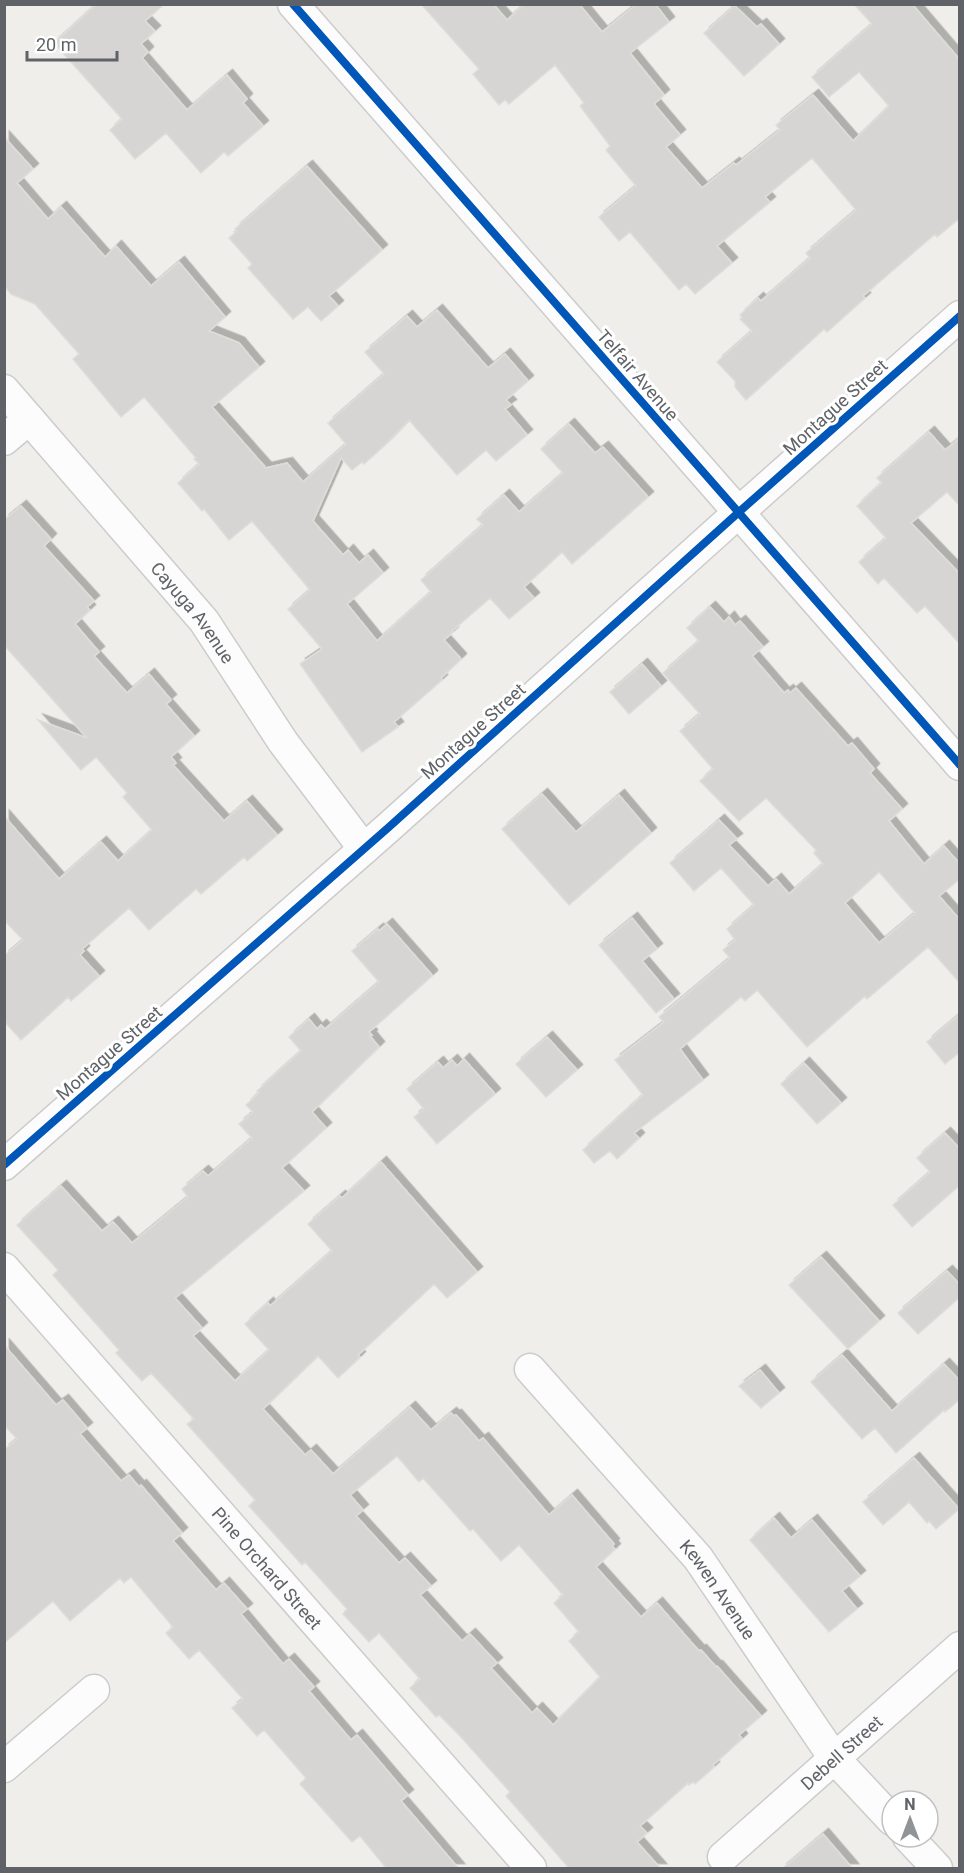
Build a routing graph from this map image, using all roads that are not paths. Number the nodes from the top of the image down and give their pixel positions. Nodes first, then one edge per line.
1 (293, 4) edge
2 (960, 316) edge
3 (4, 390) edge
4 (29, 419) junction
5 (4, 440) edge
6 (739, 512) junction
7 (960, 765) edge
8 (364, 849) junction
9 (4, 1165) edge
10 (4, 1268) edge
11 (530, 1369) dead end
12 (960, 1647) edge
13 (94, 1690) dead end
14 (834, 1758) junction
15 (4, 1767) edge
16 (880, 1807) edge
17 (919, 1849) edge
18 (723, 1857) dead end
19 (531, 1869) edge
20 (937, 1869) edge

1 - 6 street, Telfair Avenue
2 - 6 street, Montague Street
3 - 4 street, Cayuga Avenue
4 - 5 street
4 - 8 street, Cayuga Avenue
6 - 7 street, Telfair Avenue
6 - 8 street, Montague Street
8 - 9 street, Montague Street
10 - 19 street, Pine Orchard Street
11 - 14 street, Kewen Avenue
12 - 14 street, Debell Street
13 - 15 street
14 - 16 street, Kewen Avenue
14 - 18 street, Debell Street
17 - 20 street

